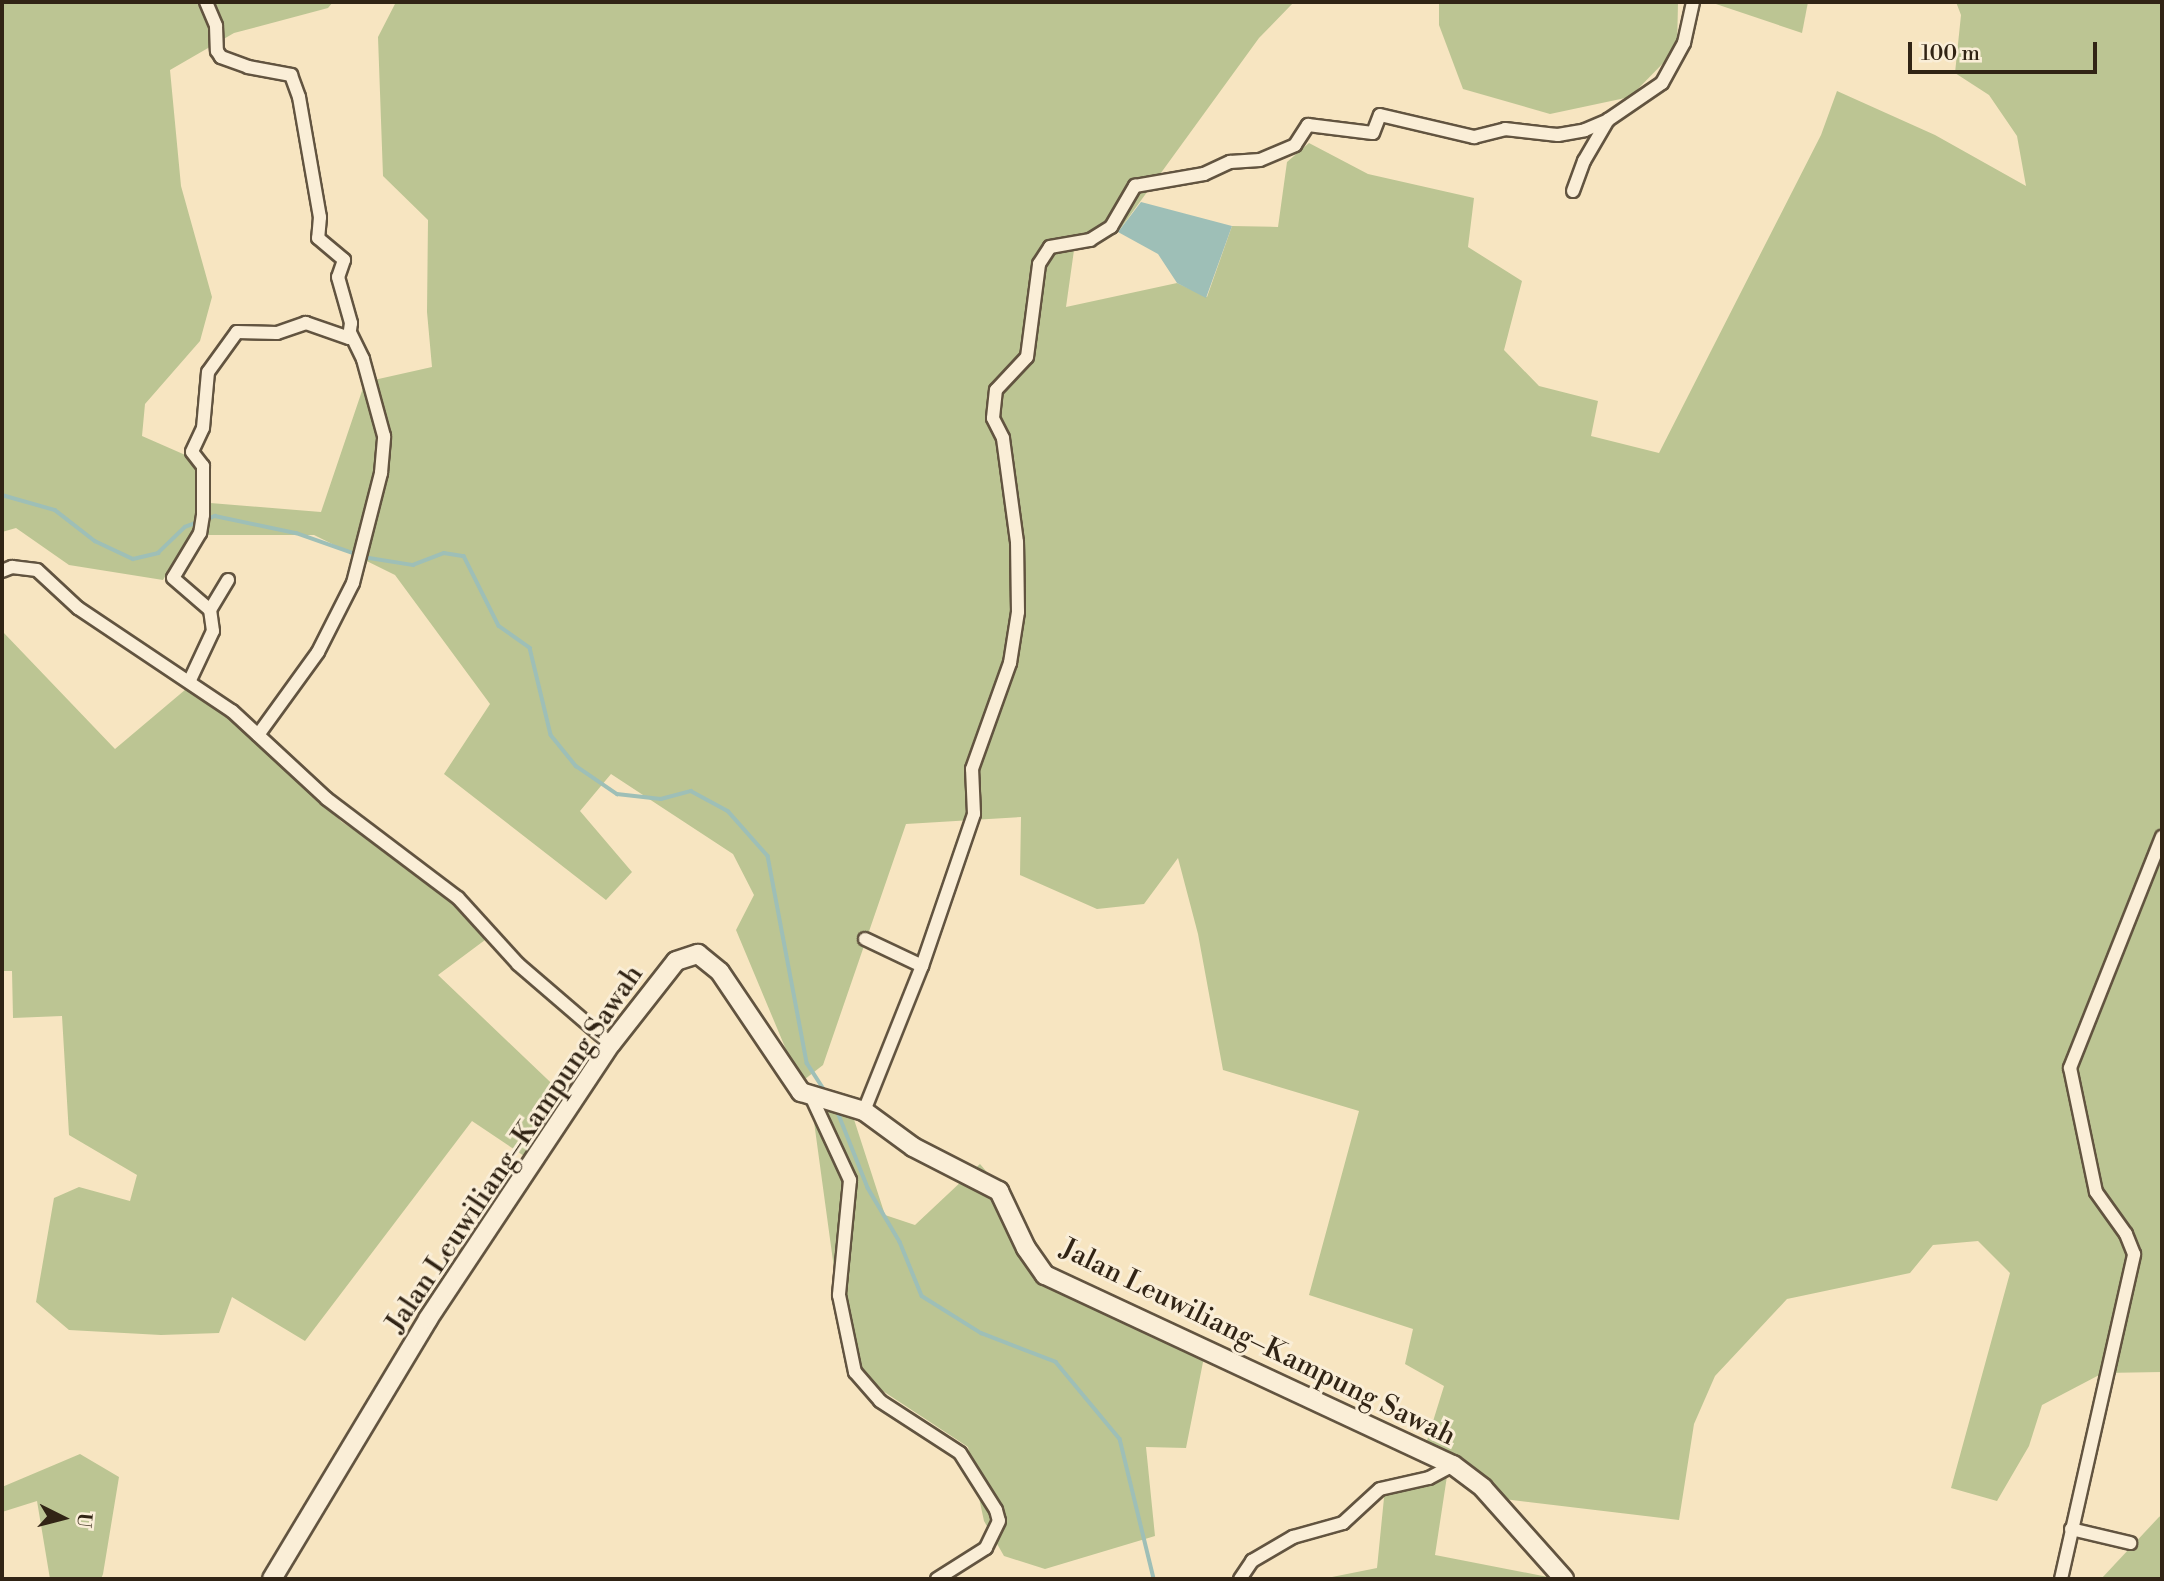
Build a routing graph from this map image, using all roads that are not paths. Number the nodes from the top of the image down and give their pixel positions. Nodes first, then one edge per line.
1 (206, 2) edge
2 (1693, 2) edge
3 (1608, 120) junction
4 (1573, 191) dead end
5 (351, 334) junction
6 (2, 571) edge
7 (229, 580) dead end
8 (210, 610) junction
9 (191, 680) junction
10 (258, 735) junction
11 (2162, 837) edge
12 (865, 939) dead end
13 (922, 966) junction
14 (611, 1044) junction
15 (814, 1098) junction
16 (864, 1111) junction
17 (1453, 1465) junction
18 (2071, 1529) junction
19 (2130, 1543) dead end
20 (1242, 1575) edge
21 (272, 1579) edge
22 (937, 1579) edge
23 (1563, 1579) edge
24 (2061, 1579) edge

1 - 5 street
2 - 3 street
3 - 4 street
3 - 13 street
5 - 8 street
5 - 10 street
6 - 9 street
7 - 8 street
8 - 9 street
9 - 10 street
10 - 14 street
11 - 18 street
12 - 13 street
13 - 16 street
14 - 15 main road, Jalan Leuwiliang–Kampung Sawah
14 - 21 main road, Jalan Leuwiliang–Kampung Sawah
15 - 16 main road, Jalan Leuwiliang–Kampung Sawah
15 - 22 street
16 - 17 main road, Jalan Leuwiliang–Kampung Sawah
17 - 20 street
17 - 23 main road, Jalan Leuwiliang–Kampung Sawah
18 - 19 street
18 - 24 street

